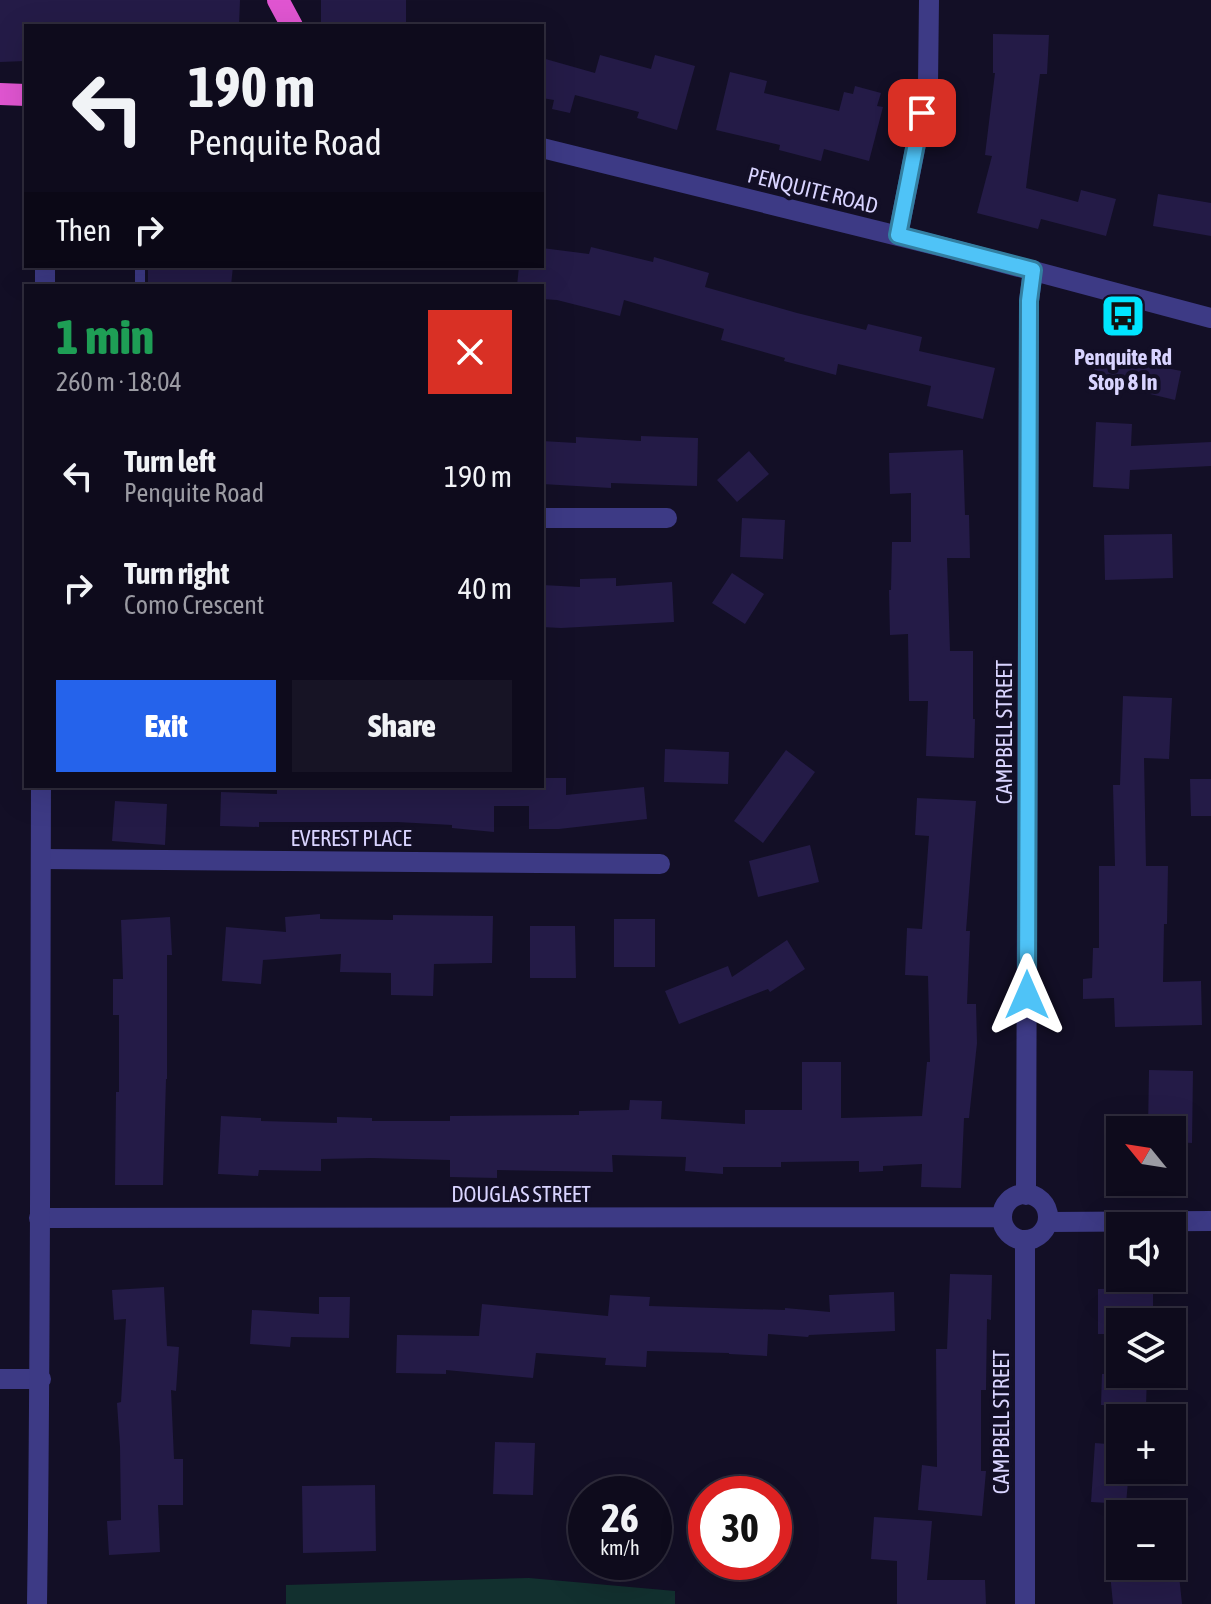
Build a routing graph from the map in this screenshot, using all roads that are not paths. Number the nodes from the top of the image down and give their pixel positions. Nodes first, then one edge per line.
1 (271, 0) edge
2 (278, 0) edge
3 (929, 0) edge
4 (272, 24) edge
5 (291, 24) edge
6 (0, 94) edge
7 (24, 95) edge
8 (544, 148) edge
9 (898, 235) junction
10 (1033, 270) junction
11 (1211, 318) edge
12 (544, 518) edge
13 (667, 518) dead end
14 (41, 788) edge
15 (41, 859) junction
16 (660, 864) dead end
17 (1026, 1195) junction
18 (1002, 1217) junction
19 (39, 1218) junction
20 (1211, 1221) edge
21 (1048, 1222) junction
22 (1025, 1240) junction
23 (0, 1379) edge
24 (41, 1379) junction
25 (37, 1604) edge
26 (1025, 1604) edge

1 - 4 highway
2 - 5 highway
3 - 9 street
6 - 7 highway
8 - 9 street, PENQUITE ROAD
9 - 10 street, PENQUITE ROAD
10 - 11 street, PENQUITE ROAD
10 - 17 street, CAMPBELL STREET
12 - 13 street
14 - 15 street
15 - 16 street, EVEREST PLACE
15 - 19 street
17 - 18 street
17 - 21 street
18 - 19 street, DOUGLAS STREET
18 - 22 street
19 - 24 street
20 - 21 street
21 - 22 street
22 - 26 street, CAMPBELL STREET
23 - 24 street
24 - 25 street

